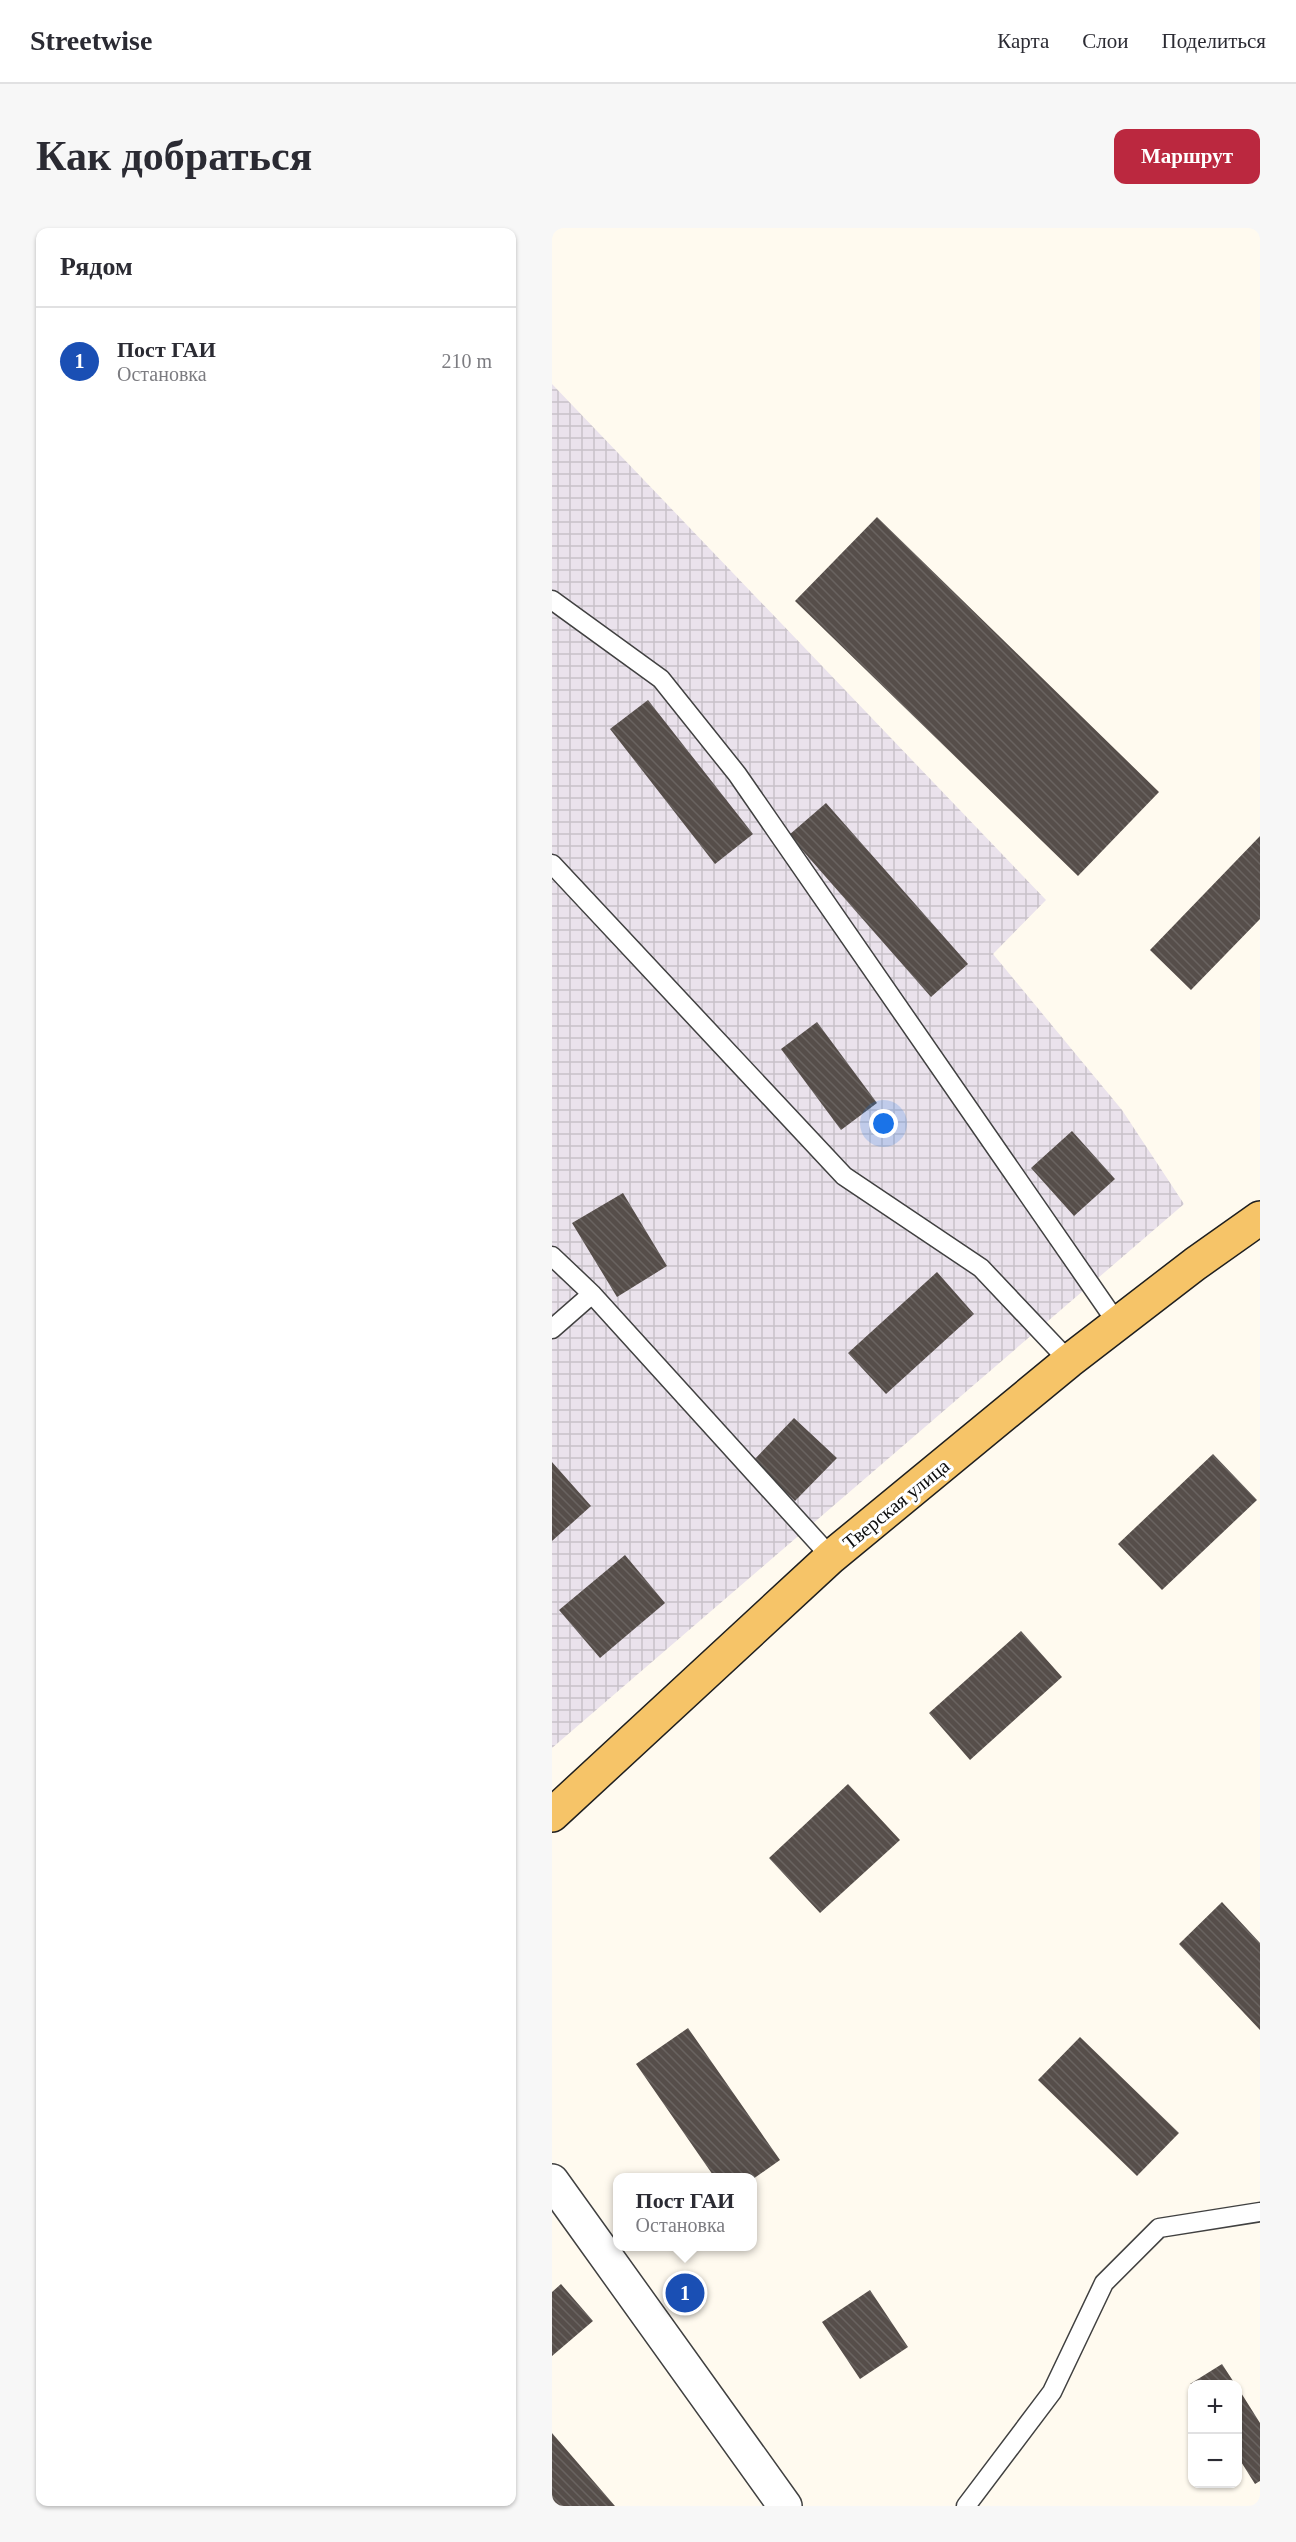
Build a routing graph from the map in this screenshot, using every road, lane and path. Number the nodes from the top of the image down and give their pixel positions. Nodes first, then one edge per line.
1 (552, 600) edge
2 (552, 864) edge
3 (1260, 1218) edge
4 (552, 1256) edge
5 (592, 1294) junction
6 (1118, 1323) junction
7 (552, 1329) edge
8 (1069, 1360) junction
9 (831, 1557) junction
10 (552, 1815) edge
11 (552, 2181) edge
12 (1260, 2212) edge
13 (785, 2506) edge
14 (966, 2506) edge

1 - 6 lane
2 - 8 lane
3 - 6 main road, Тверская улица
4 - 5 lane
5 - 7 lane
5 - 9 lane
6 - 8 main road, Тверская улица
8 - 9 main road, Тверская улица
9 - 10 main road, Тверская улица
11 - 13 street
12 - 14 lane

